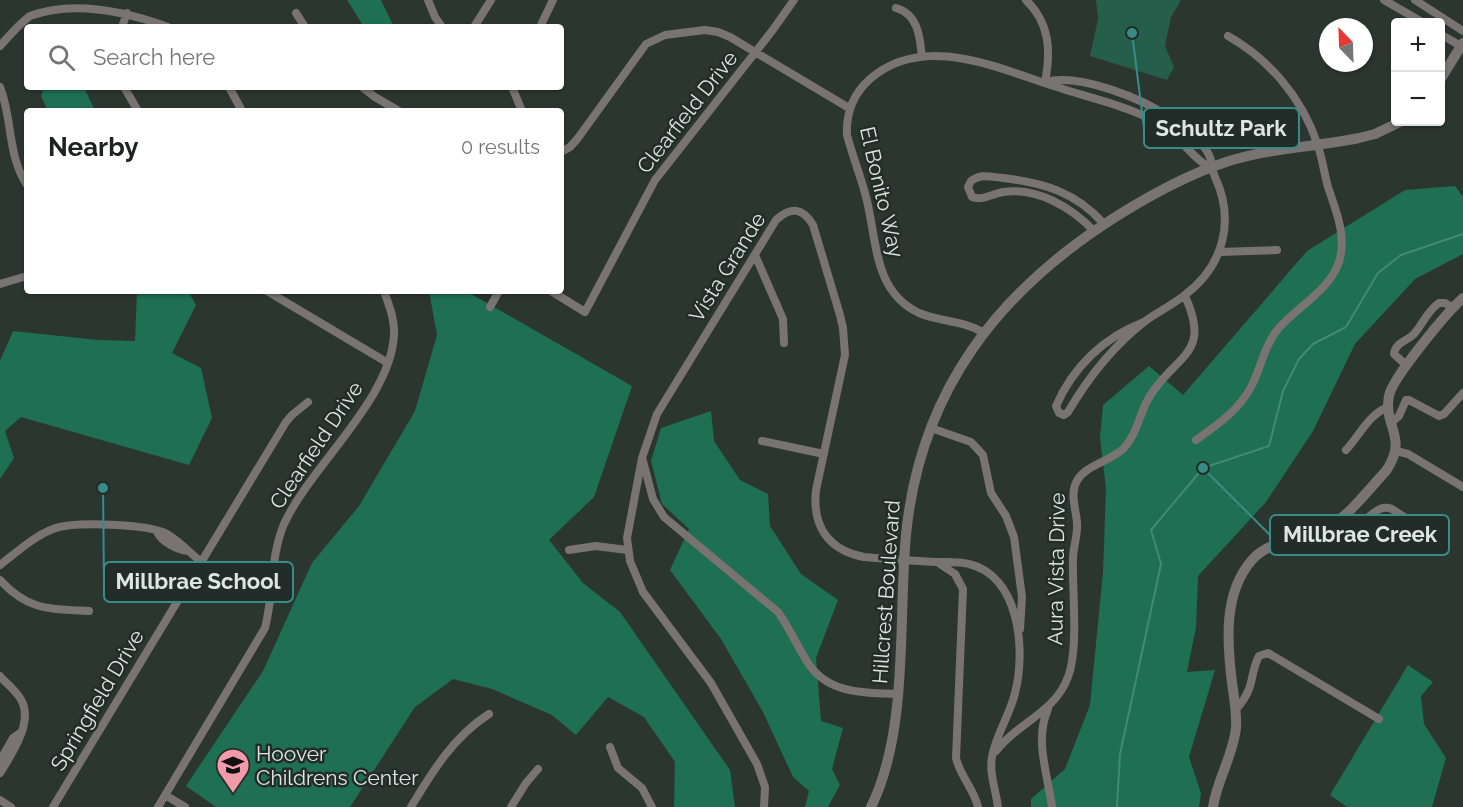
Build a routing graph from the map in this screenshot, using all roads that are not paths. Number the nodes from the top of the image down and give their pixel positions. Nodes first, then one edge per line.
1 (428, 0) edge
2 (491, 0) edge
3 (553, 0) edge
4 (795, 0) edge
5 (1026, 0) edge
6 (1384, 0) edge
7 (1415, 0) edge
8 (896, 8) dead end
9 (127, 13) junction
10 (296, 13) dead end
11 (1415, 18) edge
12 (123, 24) edge
13 (159, 24) edge
14 (303, 24) edge
15 (440, 24) edge
16 (476, 24) edge
17 (541, 24) edge
18 (1463, 32) edge
19 (1228, 36) dead end
20 (1445, 36) edge
21 (1462, 45) edge
22 (0, 46) edge
23 (756, 52) junction
24 (921, 57) junction
25 (1445, 72) edge
26 (1045, 82) junction
27 (0, 87) edge
28 (126, 90) edge
29 (231, 90) edge
30 (366, 90) edge
31 (513, 90) edge
32 (136, 108) edge
33 (240, 108) edge
34 (394, 108) edge
35 (521, 108) edge
36 (849, 108) junction
37 (1391, 126) edge
38 (1318, 146) junction
39 (564, 150) edge
40 (1210, 168) junction
41 (24, 179) edge
42 (1104, 224) junction
43 (1094, 231) junction
44 (1277, 250) dead end
45 (1220, 252) junction
46 (755, 255) junction
47 (24, 277) edge
48 (0, 284) edge
49 (272, 294) edge
50 (385, 294) edge
51 (497, 294) edge
52 (556, 294) edge
53 (1185, 296) junction
54 (1463, 298) edge
55 (490, 307) dead end
56 (1452, 307) junction
57 (1144, 322) junction
58 (984, 333) junction
59 (784, 344) dead end
60 (387, 363) junction
61 (1406, 365) junction
62 (1463, 393) edge
63 (308, 402) dead end
64 (1388, 407) junction
65 (1392, 422) junction
66 (931, 428) junction
67 (762, 441) dead end
68 (1196, 441) dead end
69 (1346, 450) dead end
70 (1396, 451) junction
71 (824, 454) junction
72 (642, 458) junction
73 (1463, 487) edge
74 (1331, 526) junction
75 (1427, 532) dead end
76 (569, 550) dead end
77 (627, 550) junction
78 (904, 560) junction
79 (201, 561) junction
80 (936, 562) junction
81 (0, 565) edge
82 (0, 580) edge
83 (272, 588) junction
84 (89, 611) dead end
85 (1019, 636) junction
86 (0, 676) edge
87 (897, 694) junction
88 (1049, 707) junction
89 (1235, 710) junction
90 (489, 714) dead end
91 (1379, 719) dead end
92 (20, 733) junction
93 (610, 747) dead end
94 (992, 759) junction
95 (0, 761) edge
96 (538, 769) dead end
97 (0, 773) edge
98 (519, 793) junction
99 (165, 795) junction
100 (0, 800) edge
101 (11, 807) edge
102 (53, 807) edge
103 (158, 807) edge
104 (185, 807) edge
105 (411, 807) edge
106 (511, 807) edge
107 (520, 807) edge
108 (652, 807) edge
109 (764, 807) edge
110 (871, 807) edge
111 (978, 807) edge
112 (998, 807) edge
113 (1052, 807) edge
114 (1213, 807) edge

1 - 15 street
2 - 16 street
3 - 17 street
4 - 23 street, Clearfield Drive
5 - 26 street
6 - 11 street
7 - 18 street
8 - 24 street
9 - 12 street
9 - 13 street
9 - 22 street
10 - 14 street
19 - 38 street
20 - 21 street
21 - 25 street
23 - 36 street
23 - 39 street
23 - 52 street, Clearfield Drive
24 - 26 street, El Bonito Way
24 - 36 street, El Bonito Way
26 - 40 street, El Bonito Way
26 - 40 street, El Bonito Way
27 - 41 street
28 - 32 street
29 - 33 street
30 - 34 street
31 - 35 street
36 - 58 street, El Bonito Way
37 - 38 street, Hillcrest Boulevard
38 - 40 street, Hillcrest Boulevard
38 - 68 street
40 - 42 street, Hillcrest Boulevard
40 - 45 street, El Bonito Way
42 - 43 street, Hillcrest Boulevard
42 - 43 street
43 - 58 street, Hillcrest Boulevard
44 - 45 street
45 - 53 street, El Bonito Way
46 - 59 street
46 - 71 street, Vista Grande
46 - 72 street, Vista Grande
47 - 48 street
49 - 60 street
50 - 60 street, Clearfield Drive
51 - 55 street
53 - 57 street, El Bonito Way
53 - 88 street, Aura Vista Drive
54 - 56 street
56 - 61 street
56 - 61 street
57 - 57 street, El Bonito Way
58 - 66 street, Hillcrest Boulevard
60 - 83 street, Clearfield Drive
61 - 64 street
62 - 65 street
63 - 79 street, Springfield Drive
64 - 65 street
64 - 69 street
65 - 70 street
66 - 78 street, Hillcrest Boulevard
66 - 85 street
67 - 71 street
70 - 73 street
70 - 74 street
71 - 78 street, Vista Grande
72 - 77 street, Vista Grande
72 - 87 street
74 - 75 street
74 - 89 street
76 - 77 street
77 - 109 street, Vista Grande
78 - 80 street, Vista Grande
78 - 87 street, Hillcrest Boulevard
79 - 81 street
79 - 83 street
79 - 102 street, Springfield Drive
80 - 85 street, Vista Grande
80 - 111 street
82 - 84 street
83 - 99 street, Clearfield Drive
85 - 94 street
86 - 92 street
87 - 110 street, Hillcrest Boulevard
88 - 94 street
88 - 113 street
89 - 91 street
89 - 114 street
90 - 105 street
92 - 95 street
92 - 97 street
93 - 108 street
94 - 112 street
96 - 98 street
98 - 106 street
98 - 107 street
99 - 103 street, Clearfield Drive
99 - 104 street
100 - 101 street

